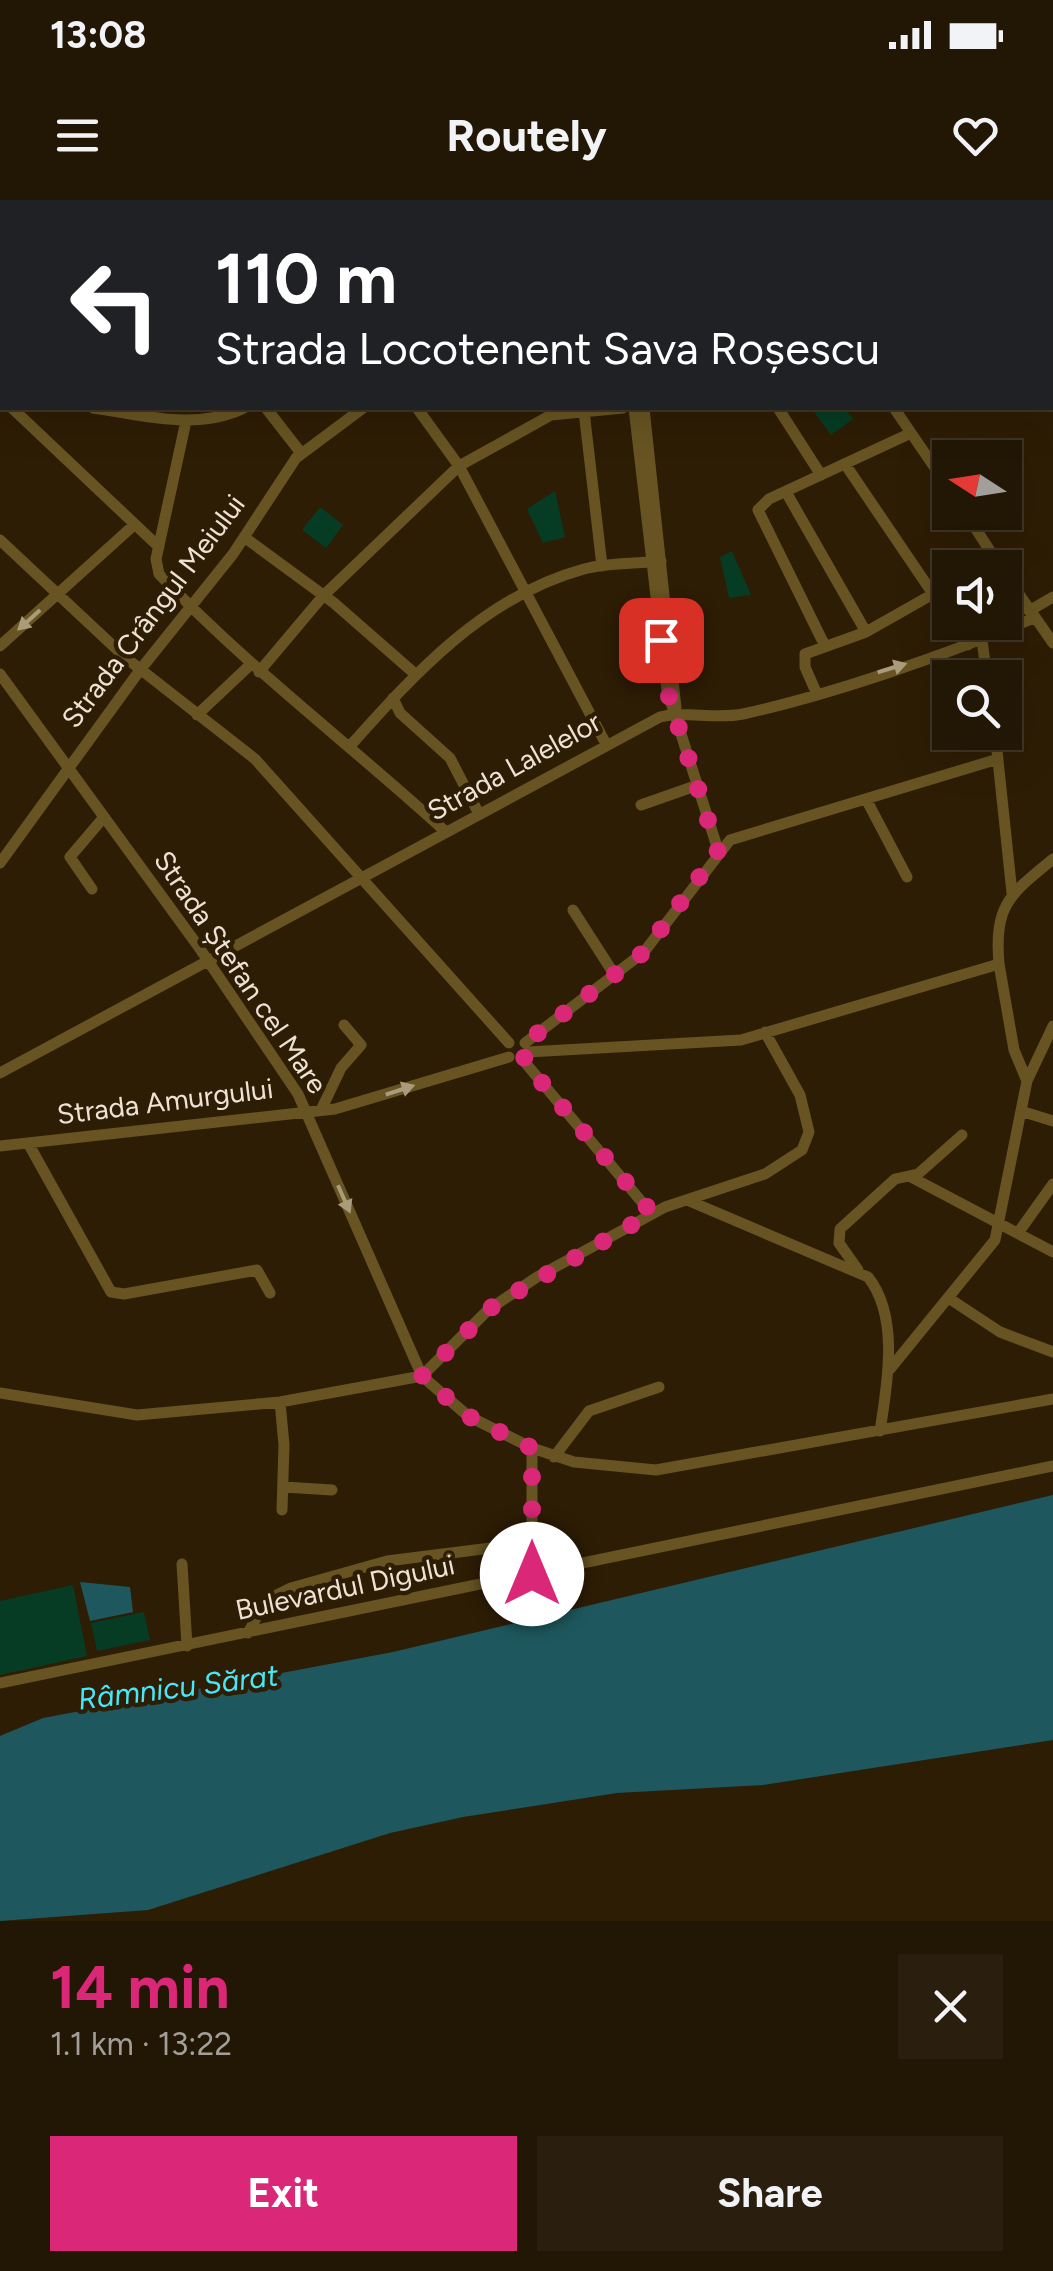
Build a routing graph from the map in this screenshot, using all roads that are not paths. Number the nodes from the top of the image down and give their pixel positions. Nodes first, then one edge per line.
1 (14, 410) edge
2 (107, 410) edge
3 (239, 410) edge
4 (268, 410) edge
5 (361, 410) edge
6 (418, 410) edge
7 (561, 410) edge
8 (597, 410) edge
9 (634, 410) edge
10 (644, 410) edge
11 (779, 410) edge
12 (895, 410) edge
13 (584, 411) junction
14 (186, 421) junction
15 (912, 433) junction
16 (301, 453) junction
17 (932, 463) edge
18 (845, 464) junction
19 (459, 466) junction
20 (821, 475) junction
21 (786, 492) junction
22 (134, 525) junction
23 (244, 537) junction
24 (0, 540) edge
25 (159, 547) junction
26 (657, 561) junction
27 (602, 566) junction
28 (58, 594) junction
29 (528, 594) junction
30 (932, 594) joint
31 (323, 596) junction
32 (1053, 597) edge
33 (1022, 599) edge
34 (190, 608) junction
35 (1032, 614) junction
36 (1022, 619) edge
37 (866, 632) junction
38 (964, 640) edge
39 (982, 640) joint
40 (1053, 643) edge
41 (968, 645) junction
42 (0, 646) edge
43 (825, 646) junction
44 (985, 660) edge
45 (255, 669) junction
46 (140, 670) junction
47 (414, 673) junction
48 (0, 674) edge
49 (816, 692) junction
50 (393, 698) junction
51 (676, 712) junction
52 (197, 714) junction
53 (606, 744) junction
54 (352, 745) junction
55 (997, 750) edge
56 (998, 759) junction
57 (68, 765) junction
58 (698, 785) junction
59 (866, 798) junction
60 (641, 805) dead end
61 (479, 814) junction
62 (104, 818) junction
63 (446, 832) junction
64 (718, 852) junction
65 (1053, 859) edge
66 (0, 863) edge
67 (907, 877) dead end
68 (364, 878) junction
69 (92, 889) dead end
70 (1012, 893) junction
71 (573, 910) dead end
72 (208, 963) junction
73 (999, 964) junction
74 (614, 974) junction
75 (344, 1025) dead end
76 (1053, 1026) edge
77 (765, 1032) junction
78 (509, 1050) junction
79 (525, 1052) junction
80 (0, 1073) edge
81 (1027, 1081) junction
82 (305, 1110) junction
83 (322, 1110) junction
84 (1024, 1112) junction
85 (1053, 1121) edge
86 (962, 1135) dead end
87 (28, 1143) junction
88 (0, 1146) edge
89 (908, 1176) junction
90 (1053, 1184) edge
91 (686, 1200) junction
92 (652, 1213) junction
93 (1002, 1222) junction
94 (1018, 1233) junction
95 (1053, 1252) edge
96 (858, 1270) junction
97 (270, 1293) dead end
98 (950, 1299) junction
99 (1053, 1352) edge
100 (890, 1369) junction
101 (422, 1376) junction
102 (658, 1387) dead end
103 (0, 1392) edge
104 (1053, 1399) edge
105 (280, 1402) junction
106 (880, 1430) junction
107 (532, 1448) junction
108 (554, 1457) junction
109 (1053, 1466) edge
110 (284, 1488) junction
111 (332, 1490) dead end
112 (282, 1510) dead end
113 (531, 1542) junction
114 (182, 1564) dead end
115 (532, 1574) junction
116 (248, 1633) junction
117 (187, 1646) junction
118 (0, 1683) edge

1 - 22 street
2 - 14 street
3 - 14 street
4 - 16 street
5 - 16 street, Strada Crângul Meiului
6 - 19 street
7 - 13 street
7 - 19 street
8 - 13 street
9 - 26 street
10 - 26 street
11 - 20 street
12 - 15 street
13 - 27 street
14 - 25 street
15 - 17 street
15 - 18 street
16 - 23 street, Strada Crângul Meiului
18 - 20 street
18 - 30 street
19 - 29 street
19 - 31 street
20 - 21 street
21 - 37 street
21 - 43 street
22 - 25 street
22 - 28 street
23 - 31 street
23 - 34 street, Strada Crângul Meiului
24 - 28 street
25 - 34 street
26 - 27 street
26 - 51 street
27 - 29 street
28 -> 42 street
28 - 46 street
29 - 47 street
29 - 53 street
30 - 37 street
31 - 45 street
31 - 47 street
32 - 35 street, Strada Lalelelor
33 - 35 street
34 - 45 street
34 - 46 street, Strada Crângul Meiului
35 - 36 street, Strada Lalelelor
35 - 40 street
37 - 43 street
38 - 41 street
39 - 41 street, Strada Lalelelor
39 - 44 street
49 -> 41 street, Strada Lalelelor
43 - 49 street
45 - 52 street
45 - 54 street
46 - 52 street
46 - 57 street, Strada Crângul Meiului
47 - 50 street
48 - 57 street, Strada Ștefan cel Mare
49 - 51 street, Strada Lalelelor
50 - 54 street
50 - 61 street
51 - 53 street, Strada Lalelelor
51 - 58 street
52 - 68 street
53 - 61 street, Strada Lalelelor
54 - 63 street
55 - 56 street
56 - 59 street
56 - 70 street
57 - 62 street, Strada Ștefan cel Mare
57 - 66 street, Strada Crângul Meiului
58 - 60 street
58 - 64 street
59 - 64 street
59 - 67 street
61 - 63 street, Strada Lalelelor
62 - 69 street
62 - 72 street, Strada Ștefan cel Mare
63 - 68 street, Strada Lalelelor
64 - 74 street
65 - 70 street
68 - 72 street, Strada Lalelelor
68 - 78 street
70 - 73 street
71 - 74 street
72 - 80 street, Strada Lalelelor
72 - 82 street, Strada Ștefan cel Mare
73 - 77 street
73 - 81 street
74 - 79 street
75 - 83 street
76 - 81 street
77 - 79 street
77 - 91 street
78 - 79 street
78 - 79 street
83 -> 78 street, Strada Amurgului
79 - 92 street
81 - 84 street
82 - 83 street, Strada Amurgului
82 - 87 street, Strada Amurgului
82 -> 101 street, Strada Ștefan cel Mare
84 - 85 street
84 - 93 street
86 - 89 street
87 - 88 street, Strada Amurgului
87 - 97 street
89 - 93 street
89 - 96 street
90 - 94 street
91 - 92 street
91 - 96 street
92 - 101 street
93 - 94 street
93 - 98 street
94 - 95 street
96 - 100 street
98 - 99 street
98 - 100 street
100 - 106 street
101 - 105 street
101 - 107 street
102 - 108 street
103 - 105 street
104 - 106 street
105 - 110 street
106 - 108 street
107 - 108 street
107 - 113 street
109 - 115 street, Bulevardul Digului
110 - 111 street
110 - 112 street
113 - 115 street
113 - 116 street
114 - 117 street
115 - 116 street, Bulevardul Digului
116 - 117 street, Bulevardul Digului
117 - 118 street, Bulevardul Digului

